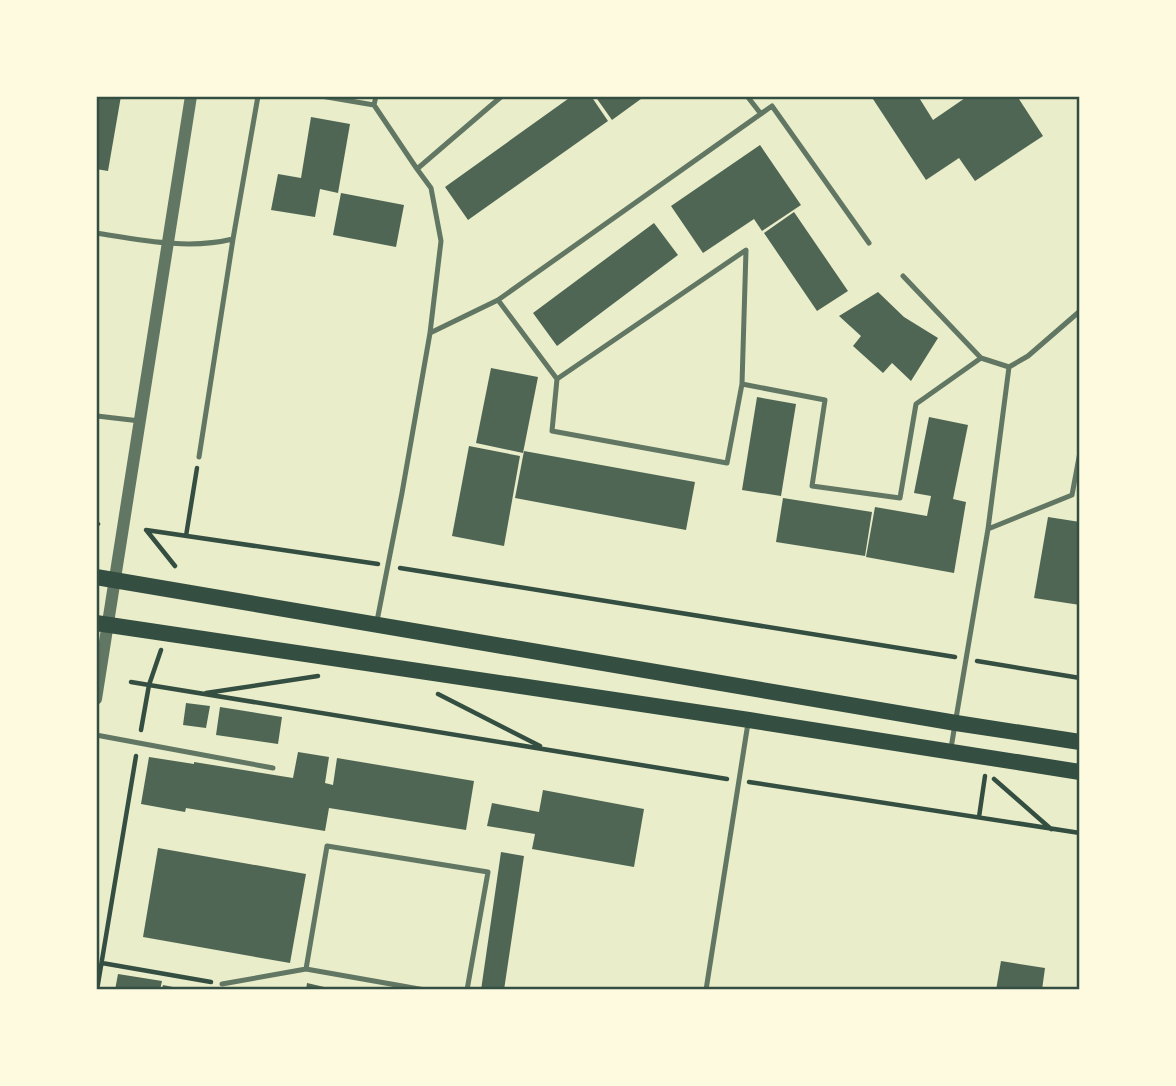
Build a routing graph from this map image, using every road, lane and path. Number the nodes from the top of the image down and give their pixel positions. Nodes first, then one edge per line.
1 (191, 96) edge
2 (258, 96) edge
3 (321, 96) edge
4 (376, 96) edge
5 (502, 96) edge
6 (747, 96) edge
7 (374, 105) junction
8 (761, 114) junction
9 (417, 169) junction
10 (96, 233) edge
11 (233, 239) junction
12 (869, 243) dead end
13 (168, 244) junction
14 (902, 276) dead end
15 (498, 300) junction
16 (1080, 311) edge
17 (1074, 316) junction
18 (1080, 325) edge
19 (430, 333) junction
20 (981, 358) junction
21 (1009, 367) junction
22 (557, 379) junction
23 (742, 384) junction
24 (97, 416) edge
25 (140, 421) junction
26 (1080, 452) edge
27 (199, 457) joint
28 (988, 529) junction
29 (186, 536) junction
30 (175, 566) dead end
31 (387, 566) junction
32 (96, 578) edge
33 (115, 580) junction
34 (102, 624) edge
35 (377, 624) junction
36 (161, 649) dead end
37 (967, 659) junction
38 (319, 676) dead end
39 (1080, 678) edge
40 (131, 682) dead end
41 (149, 685) junction
42 (202, 694) junction
43 (438, 694) dead end
44 (96, 699) edge
45 (749, 720) junction
46 (956, 723) junction
47 (96, 735) edge
48 (1080, 742) edge
49 (138, 743) junction
50 (545, 749) junction
51 (951, 751) junction
52 (273, 768) dead end
53 (1080, 772) edge
54 (739, 780) junction
55 (979, 817) junction
56 (1051, 829) junction
57 (1080, 833) edge
58 (102, 963) junction
59 (306, 969) junction
60 (222, 984) joint
61 (97, 990) edge
62 (425, 990) edge
63 (467, 990) edge
64 (706, 990) edge

1 - 13 street
2 - 11 lane
3 - 7 lane
4 - 7 lane
5 - 9 lane
6 - 8 lane
7 - 9 lane
8 - 12 lane
8 - 15 lane
9 - 19 lane
10 - 13 lane
11 - 13 lane
11 - 27 lane
13 - 25 street
14 - 20 lane
15 - 19 lane
15 - 22 lane
16 - 17 lane
17 - 18 lane
17 - 21 lane
19 - 31 lane
20 - 21 lane
20 - 23 lane
21 - 28 lane
22 - 23 lane
22 - 23 lane
24 - 25 lane
25 - 33 street
26 - 28 lane
27 - 29 path
28 - 37 lane
29 - 30 path
29 - 31 path
31 - 35 lane
31 - 37 path
32 - 33 main road
33 - 34 street
33 - 35 main road
34 - 44 street
34 - 45 main road
35 - 46 main road
36 - 41 path
37 - 39 path
37 - 46 lane
38 - 42 path
40 - 41 path
41 - 42 path
41 - 49 path
42 - 50 path
43 - 50 path
45 - 51 main road
45 - 54 lane
46 - 48 main road
46 - 51 lane
47 - 49 lane
49 - 52 lane
49 - 58 path
50 - 54 path
51 - 53 main road
54 - 55 path
54 - 64 lane
55 - 56 path
55 - 56 path
56 - 57 path
58 - 60 path
58 - 61 path
59 - 60 lane
59 - 62 lane
59 - 63 lane

